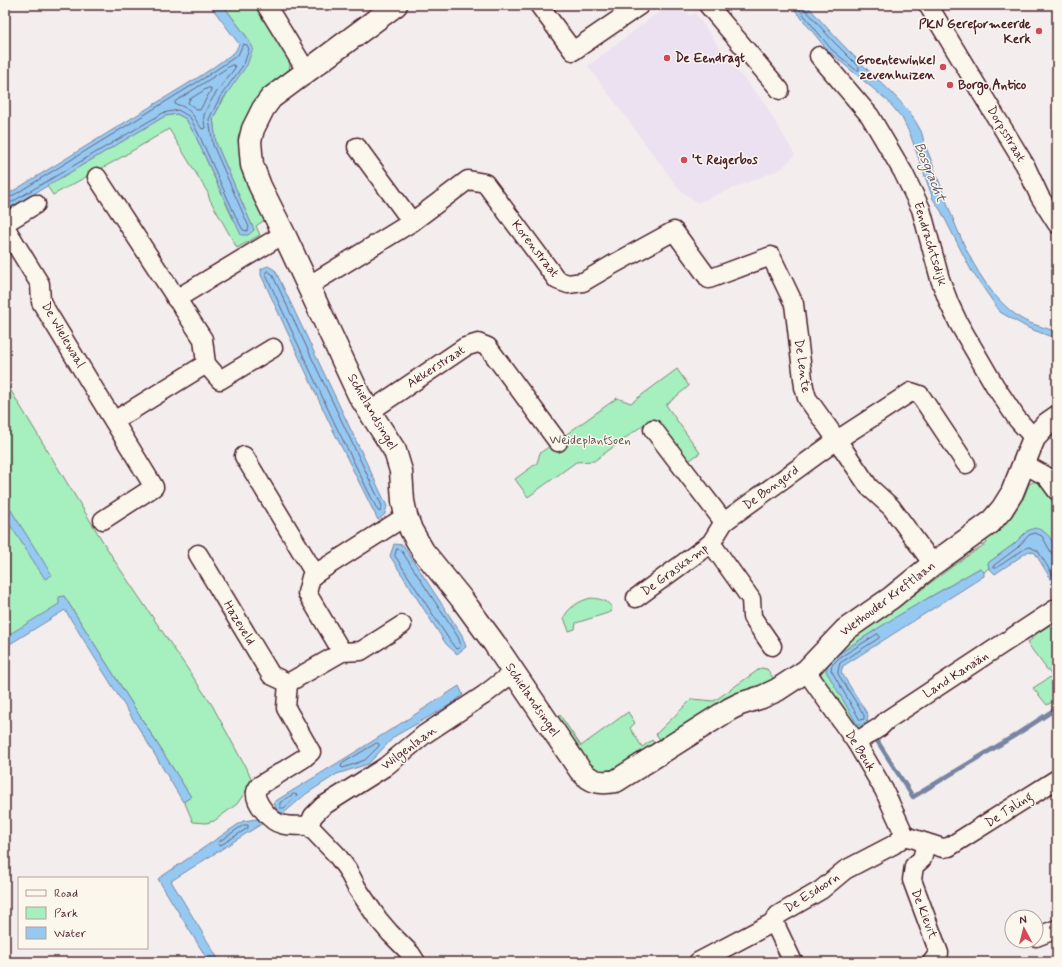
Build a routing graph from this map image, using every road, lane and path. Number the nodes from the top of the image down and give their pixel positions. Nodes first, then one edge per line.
1 (266, 5) edge
2 (396, 5) edge
3 (539, 5) edge
4 (640, 5) edge
5 (708, 5) edge
6 (928, 5) edge
7 (819, 56) dead end
8 (307, 72) junction
9 (780, 90) dead end
10 (357, 147) dead end
11 (97, 177) dead end
12 (36, 204) dead end
13 (412, 222) junction
14 (5, 223) edge
15 (1057, 224) edge
16 (5, 227) edge
17 (674, 231) joint
18 (284, 234) junction
19 (308, 286) junction
20 (176, 299) junction
21 (272, 348) dead end
22 (206, 364) junction
23 (369, 412) junction
24 (1057, 417) edge
25 (114, 420) junction
26 (653, 429) dead end
27 (1034, 438) junction
28 (837, 440) junction
29 (558, 442) dead end
30 (244, 456) dead end
31 (966, 464) dead end
32 (1024, 464) junction
33 (1057, 491) edge
34 (406, 516) junction
35 (103, 520) dead end
36 (724, 522) junction
37 (712, 543) junction
38 (198, 554) dead end
39 (933, 564) junction
40 (315, 574) junction
41 (636, 598) dead end
42 (1057, 608) edge
43 (402, 625) dead end
44 (772, 646) dead end
45 (342, 652) junction
46 (806, 671) junction
47 (514, 672) junction
48 (288, 684) junction
49 (856, 742) junction
50 (1057, 779) edge
51 (595, 781) joint
52 (309, 826) junction
53 (905, 836) junction
54 (926, 844) junction
55 (774, 922) junction
56 (1057, 929) edge
57 (1044, 934) edge
58 (416, 962) edge
59 (698, 962) edge
60 (793, 962) edge
61 (932, 962) edge

1 - 8 street
2 - 8 street, Schielandsingel
3 - 4 street
5 - 9 street
6 - 15 street, Dorpsstraat
7 - 27 street, Eendrachtsdijk
8 - 18 street, Schielandsingel
10 - 13 street
11 - 20 street
12 - 14 street
13 - 17 street, Korenstraat
13 - 19 street, Korenstraat
16 - 25 street, De Wielewaal
17 - 28 street, De Lente
18 - 19 street, Schielandsingel
18 - 20 street
19 - 23 street, Schielandsingel
20 - 22 street
21 - 22 street
22 - 25 street
23 - 29 street, Akkerstraat
23 - 34 street, Schielandsingel
24 - 27 street, Wethouder Kreftlaan
25 - 35 street, De Wielewaal
26 - 36 street
27 - 32 street, Wethouder Kreftlaan
28 - 31 street, De Bongerd
28 - 36 street, De Bongerd
28 - 39 street, De Lente
30 - 40 street
32 - 33 street
32 - 39 street, Wethouder Kreftlaan
34 - 40 street
34 - 47 street, Schielandsingel
36 - 37 street, De Bongerd
37 - 41 street, De Graskamp
37 - 44 street, De Graskamp
38 - 48 street, Hazeveld
39 - 46 street, Wethouder Kreftlaan
40 - 45 street
42 - 49 street, Land Kanaän
43 - 45 street
45 - 48 street
46 - 49 street, De Beuk
46 - 51 street, Wethouder Kreftlaan
47 - 51 street, Schielandsingel
47 - 52 street, Wilgenlaan
48 - 52 street
49 - 53 street, De Beuk
50 - 54 street, De Taling
52 - 58 street
53 - 54 street
53 - 55 street, De Esdoorn
54 - 61 street, De Kievit
55 - 59 street, De Esdoorn
55 - 60 street
56 - 57 street

